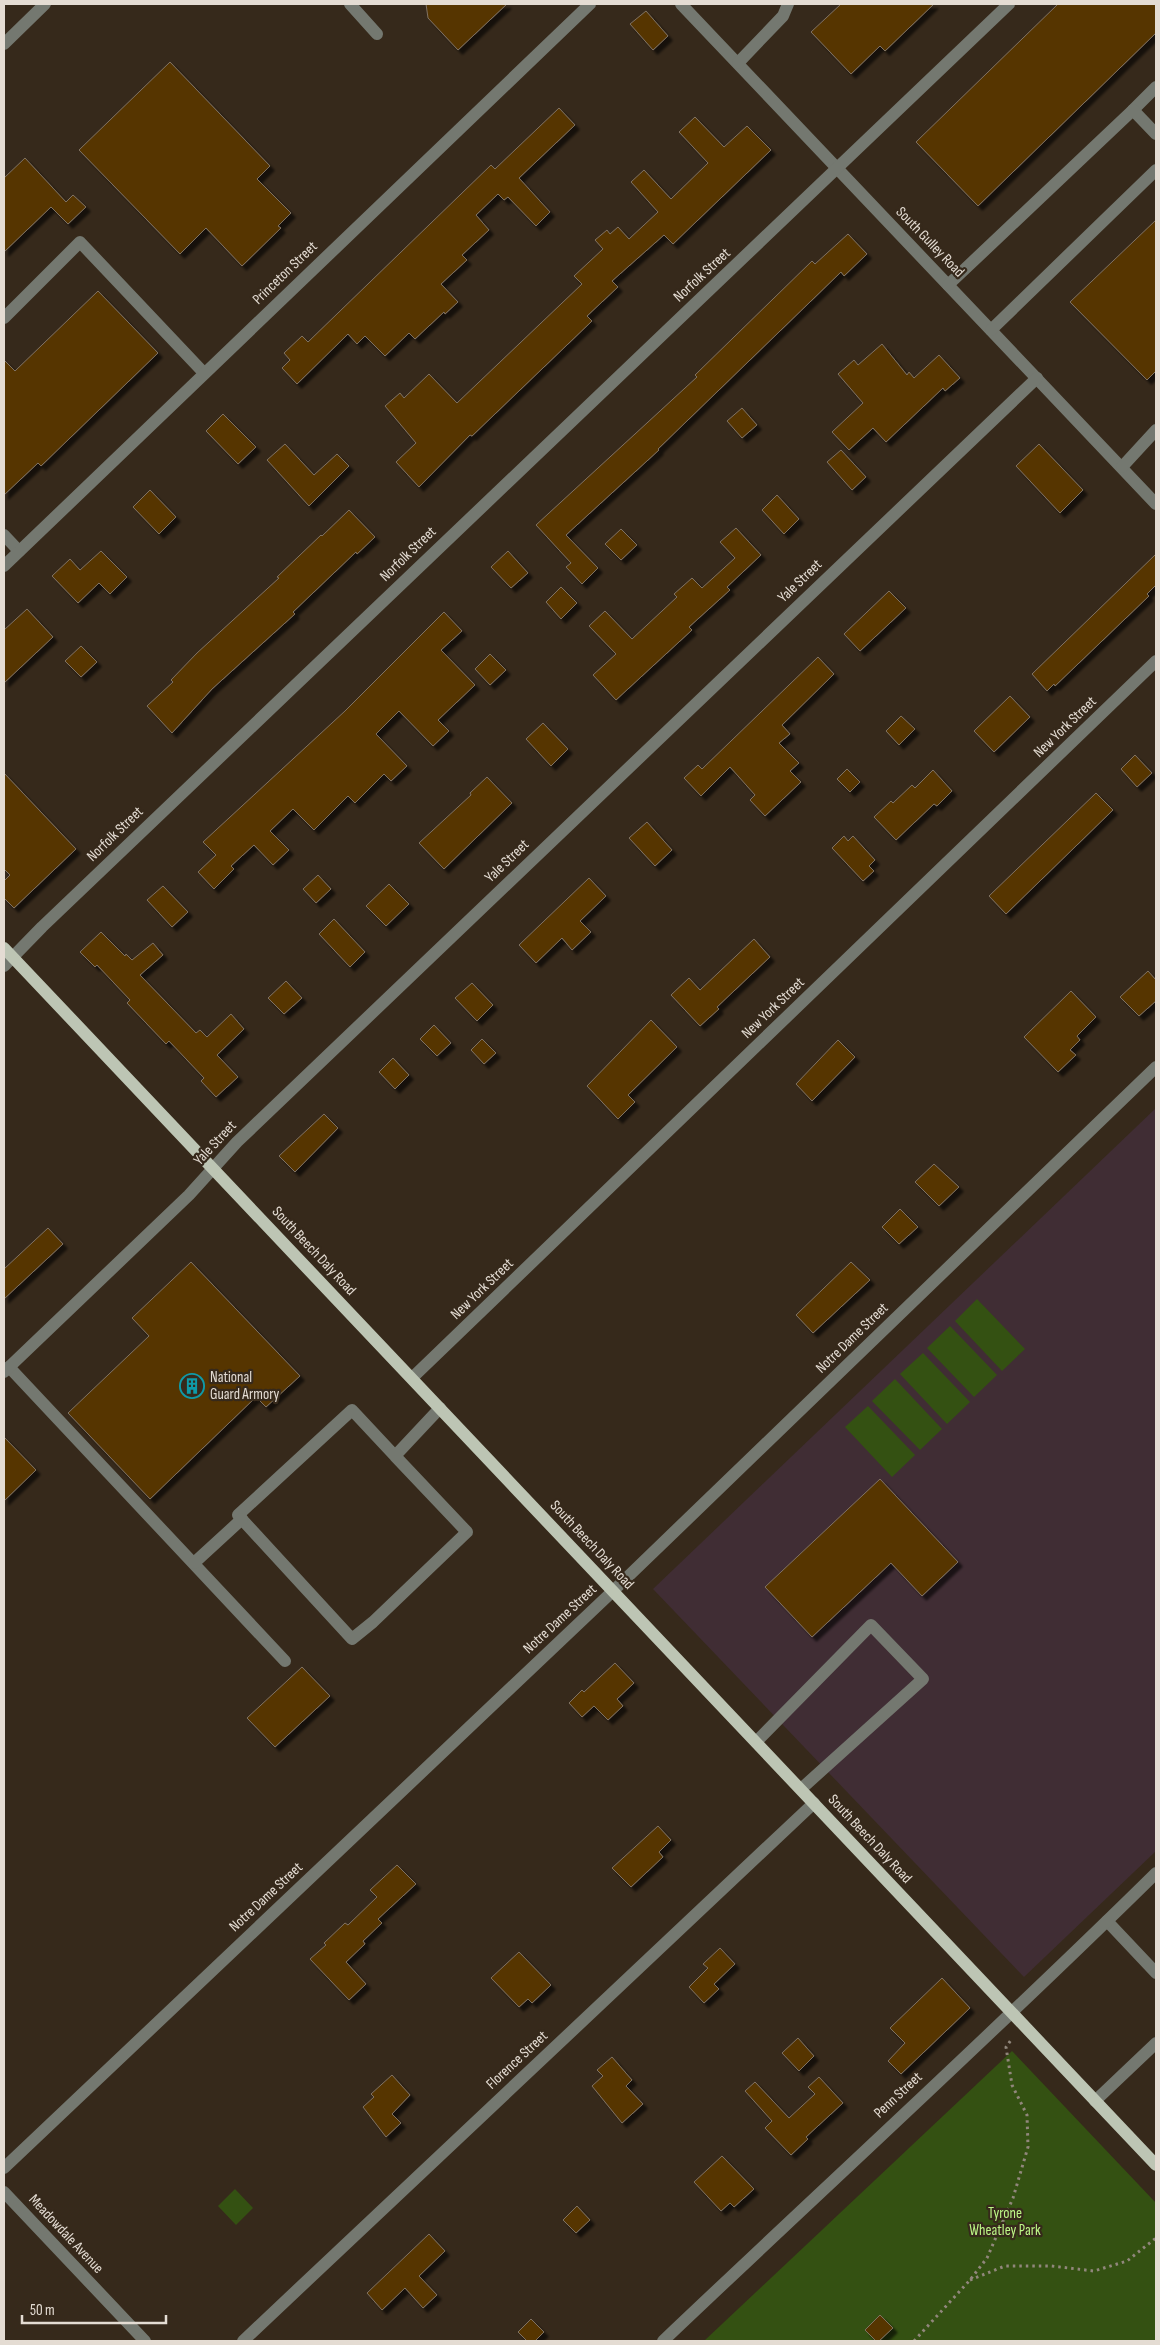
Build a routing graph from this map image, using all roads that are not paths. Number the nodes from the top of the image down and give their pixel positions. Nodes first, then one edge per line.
1 (45, 4) edge
2 (350, 4) edge
3 (590, 4) edge
4 (681, 4) edge
5 (788, 4) edge
6 (1009, 4) edge
7 (377, 34) dead end
8 (4, 44) edge
9 (738, 64) junction
10 (1156, 87) edge
11 (1133, 110) junction
12 (1156, 134) edge
13 (838, 169) junction
14 (1156, 170) edge
15 (948, 285) junction
16 (4, 318) edge
17 (991, 330) junction
18 (204, 373) junction
19 (1037, 378) junction
20 (1156, 430) edge
21 (1122, 467) junction
22 (1156, 504) edge
23 (4, 535) edge
24 (19, 551) junction
25 (4, 566) edge
26 (1156, 660) edge
27 (7, 957) edge
28 (1156, 1067) edge
29 (214, 1168) junction
30 (6, 1369) edge
31 (412, 1378) junction
32 (440, 1408) junction
33 (395, 1456) junction
34 (242, 1519) junction
35 (194, 1563) junction
36 (613, 1591) junction
37 (286, 1661) dead end
38 (756, 1742) junction
39 (801, 1789) junction
40 (814, 1803) junction
41 (1156, 1873) edge
42 (1107, 1921) junction
43 (1156, 1973) edge
44 (1012, 2012) junction
45 (1156, 2043) edge
46 (1095, 2101) junction
47 (1156, 2165) edge
48 (4, 2168) edge
49 (4, 2192) edge
50 (145, 2341) edge
51 (243, 2341) edge
52 (663, 2341) edge

1 - 8 street
2 - 7 street
3 - 18 street, Princeton Street
4 - 9 street, South Gulley Road
5 - 9 street
6 - 13 street, Norfolk Street
9 - 13 street, South Gulley Road
10 - 11 street
11 - 12 street
11 - 15 street
13 - 15 street, South Gulley Road
13 - 27 street, Norfolk Street
14 - 17 street
15 - 17 street, South Gulley Road
16 - 18 street
17 - 19 street, South Gulley Road
18 - 24 street, Princeton Street
19 - 21 street, South Gulley Road
19 - 29 street, Yale Street
20 - 21 street
21 - 22 street, South Gulley Road
23 - 24 street
24 - 25 street, Princeton Street
26 - 31 street, New York Street
27 - 29 main road, South Beech Daly Road
28 - 36 street, Notre Dame Street
29 - 30 street, Yale Street
29 - 31 main road, South Beech Daly Road
30 - 35 street
31 - 32 main road, South Beech Daly Road
32 - 33 street
32 - 36 main road, South Beech Daly Road
33 - 34 street
33 - 34 street
34 - 35 street
35 - 37 street
36 - 38 main road, South Beech Daly Road
36 - 48 street, Notre Dame Street
38 - 39 main road, South Beech Daly Road
38 - 39 street
39 - 40 main road, South Beech Daly Road
40 - 44 main road, South Beech Daly Road
40 - 51 street, Florence Street
41 - 42 street, Penn Street
42 - 43 street
42 - 44 street, Penn Street
44 - 46 main road, South Beech Daly Road
44 - 52 street, Penn Street
45 - 46 street
46 - 47 main road, South Beech Daly Road
49 - 50 street, Meadowdale Avenue

